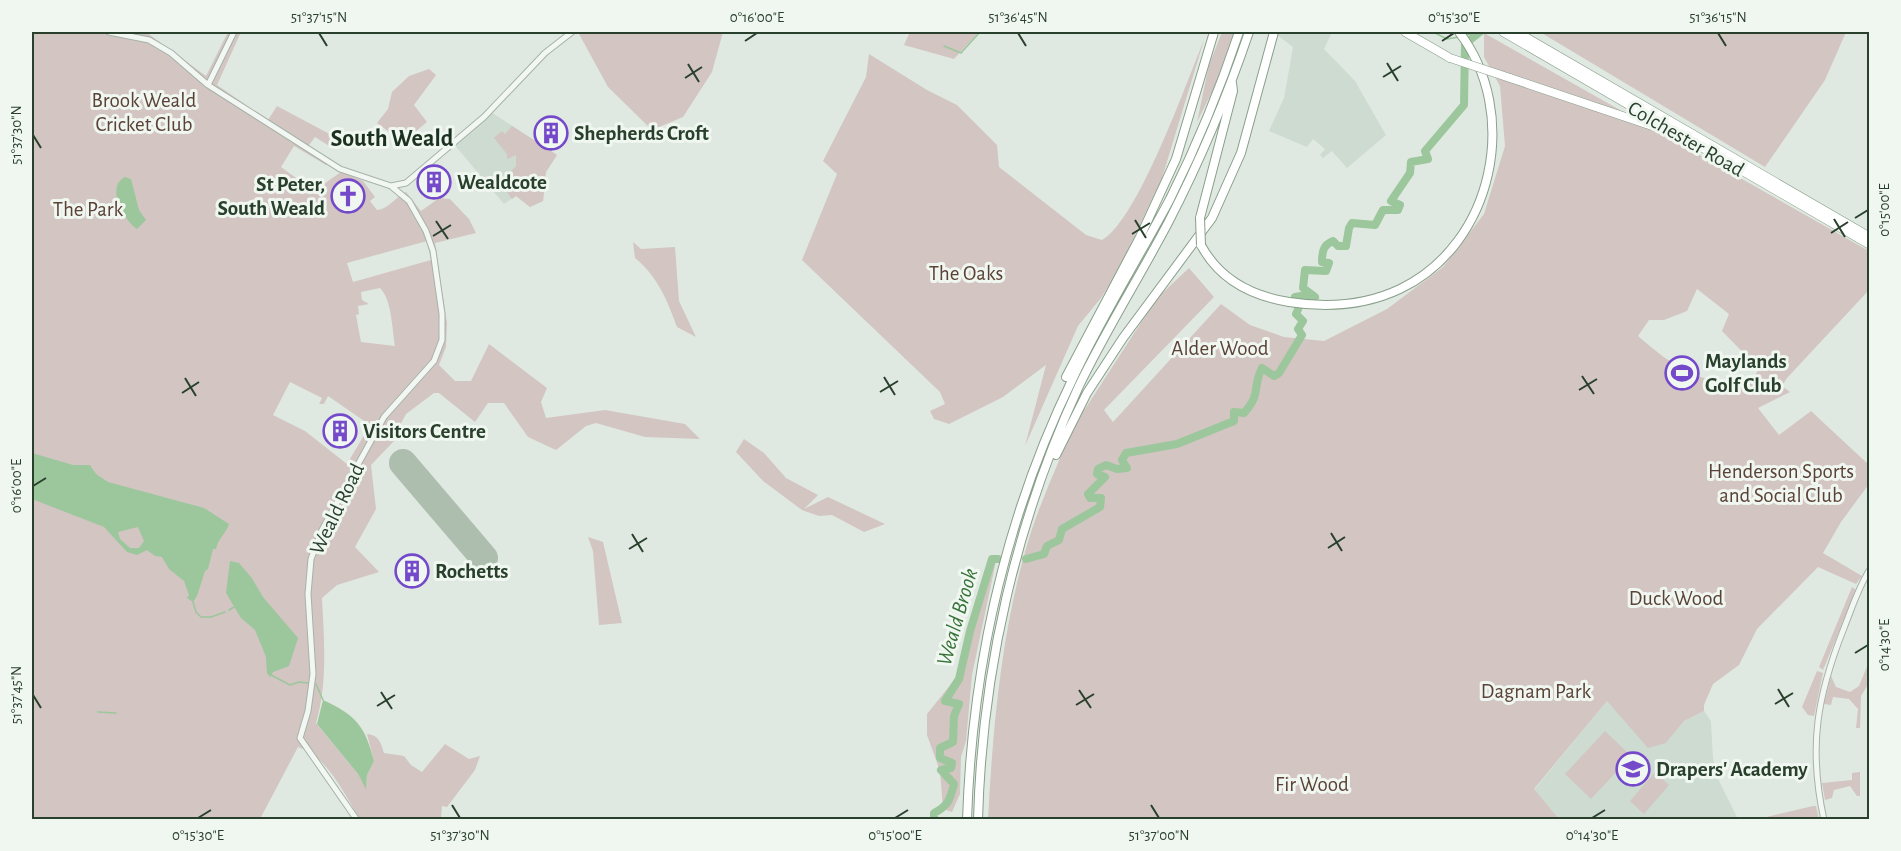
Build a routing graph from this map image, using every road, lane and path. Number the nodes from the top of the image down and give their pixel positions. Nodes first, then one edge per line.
1 (109, 32) edge
2 (234, 32) edge
3 (572, 32) edge
4 (1215, 32) edge
5 (1239, 32) edge
6 (1249, 32) edge
7 (1274, 32) edge
8 (1405, 32) edge
9 (1459, 32) edge
10 (1503, 32) edge
11 (1517, 32) edge
12 (1232, 79) junction
13 (208, 85) junction
14 (1677, 134) junction
15 (1176, 159) junction
16 (404, 184) junction
17 (391, 186) junction
18 (404, 197) junction
19 (1869, 237) edge
20 (1869, 245) edge
21 (1134, 263) junction
22 (1035, 465) junction
23 (1046, 467) junction
24 (1869, 569) edge
25 (357, 819) edge
26 (967, 819) edge
27 (978, 819) edge
28 (1824, 819) edge

1 - 13 street, Weald Road
2 - 13 street
3 - 16 street
4 - 15 highway
5 - 21 highway
6 - 12 highway
7 - 23 highway
8 - 14 highway, bridge
9 - 12 highway, bridge
10 - 14 highway, Colchester Road
11 - 19 highway, Colchester Road
12 - 23 highway
13 - 17 street, Weald Road
14 - 20 highway, Colchester Road
15 - 21 highway
15 - 22 highway
16 - 17 street
16 - 18 street
17 - 18 street, Weald Road
18 - 25 street, Weald Road
21 - 22 highway
22 - 26 highway
23 - 27 highway
24 - 28 street

